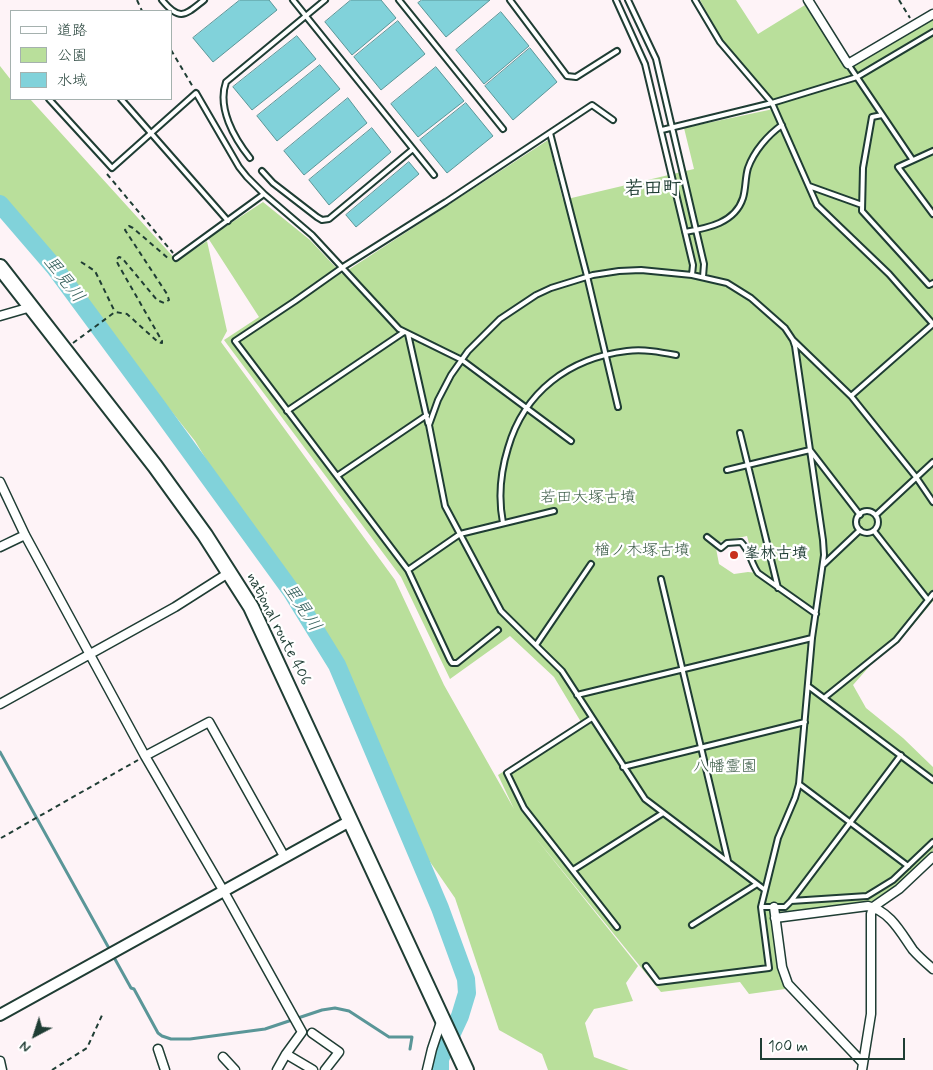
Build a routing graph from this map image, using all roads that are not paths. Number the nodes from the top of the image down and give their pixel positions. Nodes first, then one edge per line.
1 (204, 0) edge
2 (293, 0) edge
3 (325, 0) edge
4 (399, 0) edge
5 (510, 0) edge
6 (616, 0) edge
7 (628, 0) edge
8 (696, 0) edge
9 (808, 0) edge
10 (172, 12) edge
11 (933, 14) edge
12 (306, 16) junction
13 (933, 32) edge
14 (617, 50) dead end
15 (848, 64) junction
16 (857, 78) junction
17 (50, 100) edge
18 (122, 100) edge
19 (772, 104) junction
20 (882, 115) junction
21 (613, 120) dead end
22 (782, 125) junction
23 (672, 128) junction
24 (503, 129) dead end
25 (662, 130) junction
26 (550, 133) junction
27 (152, 134) junction
28 (413, 149) junction
29 (933, 151) edge
30 (250, 158) dead end
31 (912, 159) junction
32 (262, 171) dead end
33 (434, 175) dead end
34 (809, 186) junction
35 (264, 194) junction
36 (862, 205) junction
37 (933, 214) edge
38 (228, 220) junction
39 (696, 230) junction
40 (686, 232) junction
41 (176, 258) road end
42 (0, 267) edge
43 (343, 267) junction
44 (692, 275) junction
45 (587, 276) junction
46 (702, 277) junction
47 (933, 283) edge
48 (31, 307) junction
49 (0, 316) edge
50 (933, 324) edge
51 (406, 333) junction
52 (793, 340) junction
53 (606, 355) junction
54 (676, 355) dead end
55 (462, 360) junction
56 (850, 396) junction
57 (618, 407) dead end
58 (526, 408) junction
59 (287, 411) junction
60 (427, 415) junction
61 (429, 425) junction
62 (740, 433) dead end
63 (571, 440) dead end
64 (810, 450) junction
65 (933, 462) edge
66 (749, 465) junction
67 (727, 470) dead end
68 (337, 476) junction
69 (916, 477) junction
70 (0, 482) edge
71 (933, 502) edge
72 (554, 511) dead end
73 (860, 514) junction
74 (876, 515) junction
75 (503, 523) junction
76 (860, 530) junction
77 (874, 531) junction
78 (460, 534) junction
79 (25, 535) junction
80 (707, 537) dead end
81 (0, 547) edge
82 (590, 564) dead end
83 (822, 566) junction
84 (408, 570) junction
85 (230, 572) junction
86 (661, 578) dead end
87 (778, 588) junction
88 (933, 594) edge
89 (928, 600) junction
90 (816, 614) junction
91 (498, 630) dead end
92 (812, 638) junction
93 (536, 645) junction
94 (89, 654) junction
95 (682, 669) junction
96 (808, 686) junction
97 (577, 695) junction
98 (824, 698) junction
99 (0, 704) edge
100 (592, 718) junction
101 (804, 722) junction
102 (701, 747) junction
103 (900, 755) junction
104 (145, 756) junction
105 (624, 767) junction
106 (933, 780) edge
107 (799, 784) junction
108 (663, 813) junction
109 (350, 821) junction
110 (849, 822) junction
111 (933, 842) edge
112 (284, 856) junction
113 (933, 857) edge
114 (728, 862) junction
115 (908, 866) junction
116 (573, 870) junction
117 (757, 884) junction
118 (223, 890) junction
119 (765, 890) junction
120 (791, 901) junction
121 (761, 907) junction
122 (774, 907) junction
123 (873, 907) junction
124 (776, 918) junction
125 (692, 925) dead end
126 (617, 927) dead end
127 (646, 966) dead end
128 (933, 969) edge
129 (0, 1014) edge
130 (444, 1023) junction
131 (312, 1033) dead end
132 (158, 1049) dead end
133 (286, 1054) junction
134 (223, 1057) dead end
135 (0, 1061) edge
136 (862, 1066) edge
137 (2, 1070) edge
138 (165, 1070) edge
139 (235, 1070) edge
140 (277, 1070) edge
141 (313, 1070) edge
142 (325, 1070) edge
143 (427, 1070) edge
144 (466, 1070) edge

1 - 10 lane
2 - 12 lane
3 - 12 lane
4 - 24 lane
5 - 14 lane
6 - 25 lane
7 - 23 lane
8 - 19 lane
9 - 15 street
11 - 15 street
12 - 28 lane
12 - 30 lane
13 - 16 lane
15 - 16 lane
16 - 19 lane
16 - 20 lane
17 - 27 lane
18 - 27 lane
19 - 22 lane
19 - 23 lane
20 - 31 lane
20 - 36 lane
21 - 26 lane
22 - 34 lane
22 - 39 lane
23 - 25 lane
23 - 39 lane
25 - 40 lane
26 - 43 lane
26 - 45 lane
27 - 35 lane
27 - 38 lane
28 - 32 lane
28 - 33 lane
29 - 31 lane
31 - 37 lane
34 - 36 lane
34 - 50 lane
35 - 38 lane
35 - 43 lane
36 - 47 lane
38 - 41 lane
39 - 40 lane
39 - 46 lane
40 - 44 lane
42 - 48 highway, national route 406
43 - 51 lane
43 - 59 lane
44 - 45 lane
44 - 46 lane
45 - 53 lane
45 - 55 lane
46 - 52 lane
48 - 49 street
48 - 85 highway, national route 406
50 - 56 lane
51 - 55 lane
51 - 59 lane
51 - 60 lane
52 - 56 lane
52 - 64 lane
53 - 54 lane
53 - 57 lane
53 - 58 lane
55 - 58 lane
55 - 61 lane
56 - 69 lane
58 - 63 lane
58 - 75 lane
59 - 68 lane
60 - 61 lane
60 - 68 lane
61 - 78 lane
62 - 66 lane
64 - 66 lane
64 - 73 lane
64 - 83 lane
65 - 69 lane
66 - 67 lane
66 - 87 lane
68 - 84 lane
69 - 71 lane
69 - 74 lane
70 - 79 street
72 - 75 lane
73 - 74 lane
73 - 76 lane
74 - 77 lane
75 - 78 lane
76 - 77 lane
76 - 83 lane
77 - 89 lane
78 - 84 lane
78 - 93 lane
79 - 81 street
79 - 94 street
80 - 87 lane
82 - 93 lane
83 - 90 lane
84 - 91 lane
85 - 94 street
85 - 109 highway, national route 406
86 - 95 lane
87 - 90 lane
88 - 89 lane
89 - 98 lane
90 - 92 lane
92 - 95 lane
92 - 96 lane
93 - 97 lane
94 - 99 street
94 - 104 street
95 - 97 lane
95 - 102 lane
96 - 98 lane
96 - 101 lane
97 - 100 lane
98 - 103 lane
100 - 105 lane
100 - 116 lane
101 - 102 lane
101 - 107 lane
102 - 105 lane
102 - 114 lane
103 - 106 lane
103 - 110 lane
104 - 112 street
104 - 118 street
105 - 108 lane
107 - 110 lane
107 - 119 lane
108 - 114 lane
108 - 116 lane
109 - 112 street
109 - 130 highway, national route 406
110 - 115 lane
110 - 120 lane
111 - 115 lane
112 - 118 street
113 - 123 street
114 - 117 lane
115 - 120 lane
116 - 126 lane
117 - 119 lane
117 - 125 lane
118 - 129 street
118 - 133 street
119 - 121 lane
120 - 122 lane
121 - 122 lane
121 - 127 lane
122 - 124 street
123 - 124 street
123 - 128 street
123 - 136 street
124 - 136 street
130 - 143 street
130 - 144 highway, national route 406
131 - 142 street
132 - 138 street
133 - 140 street
133 - 141 street
134 - 139 street
135 - 137 street

